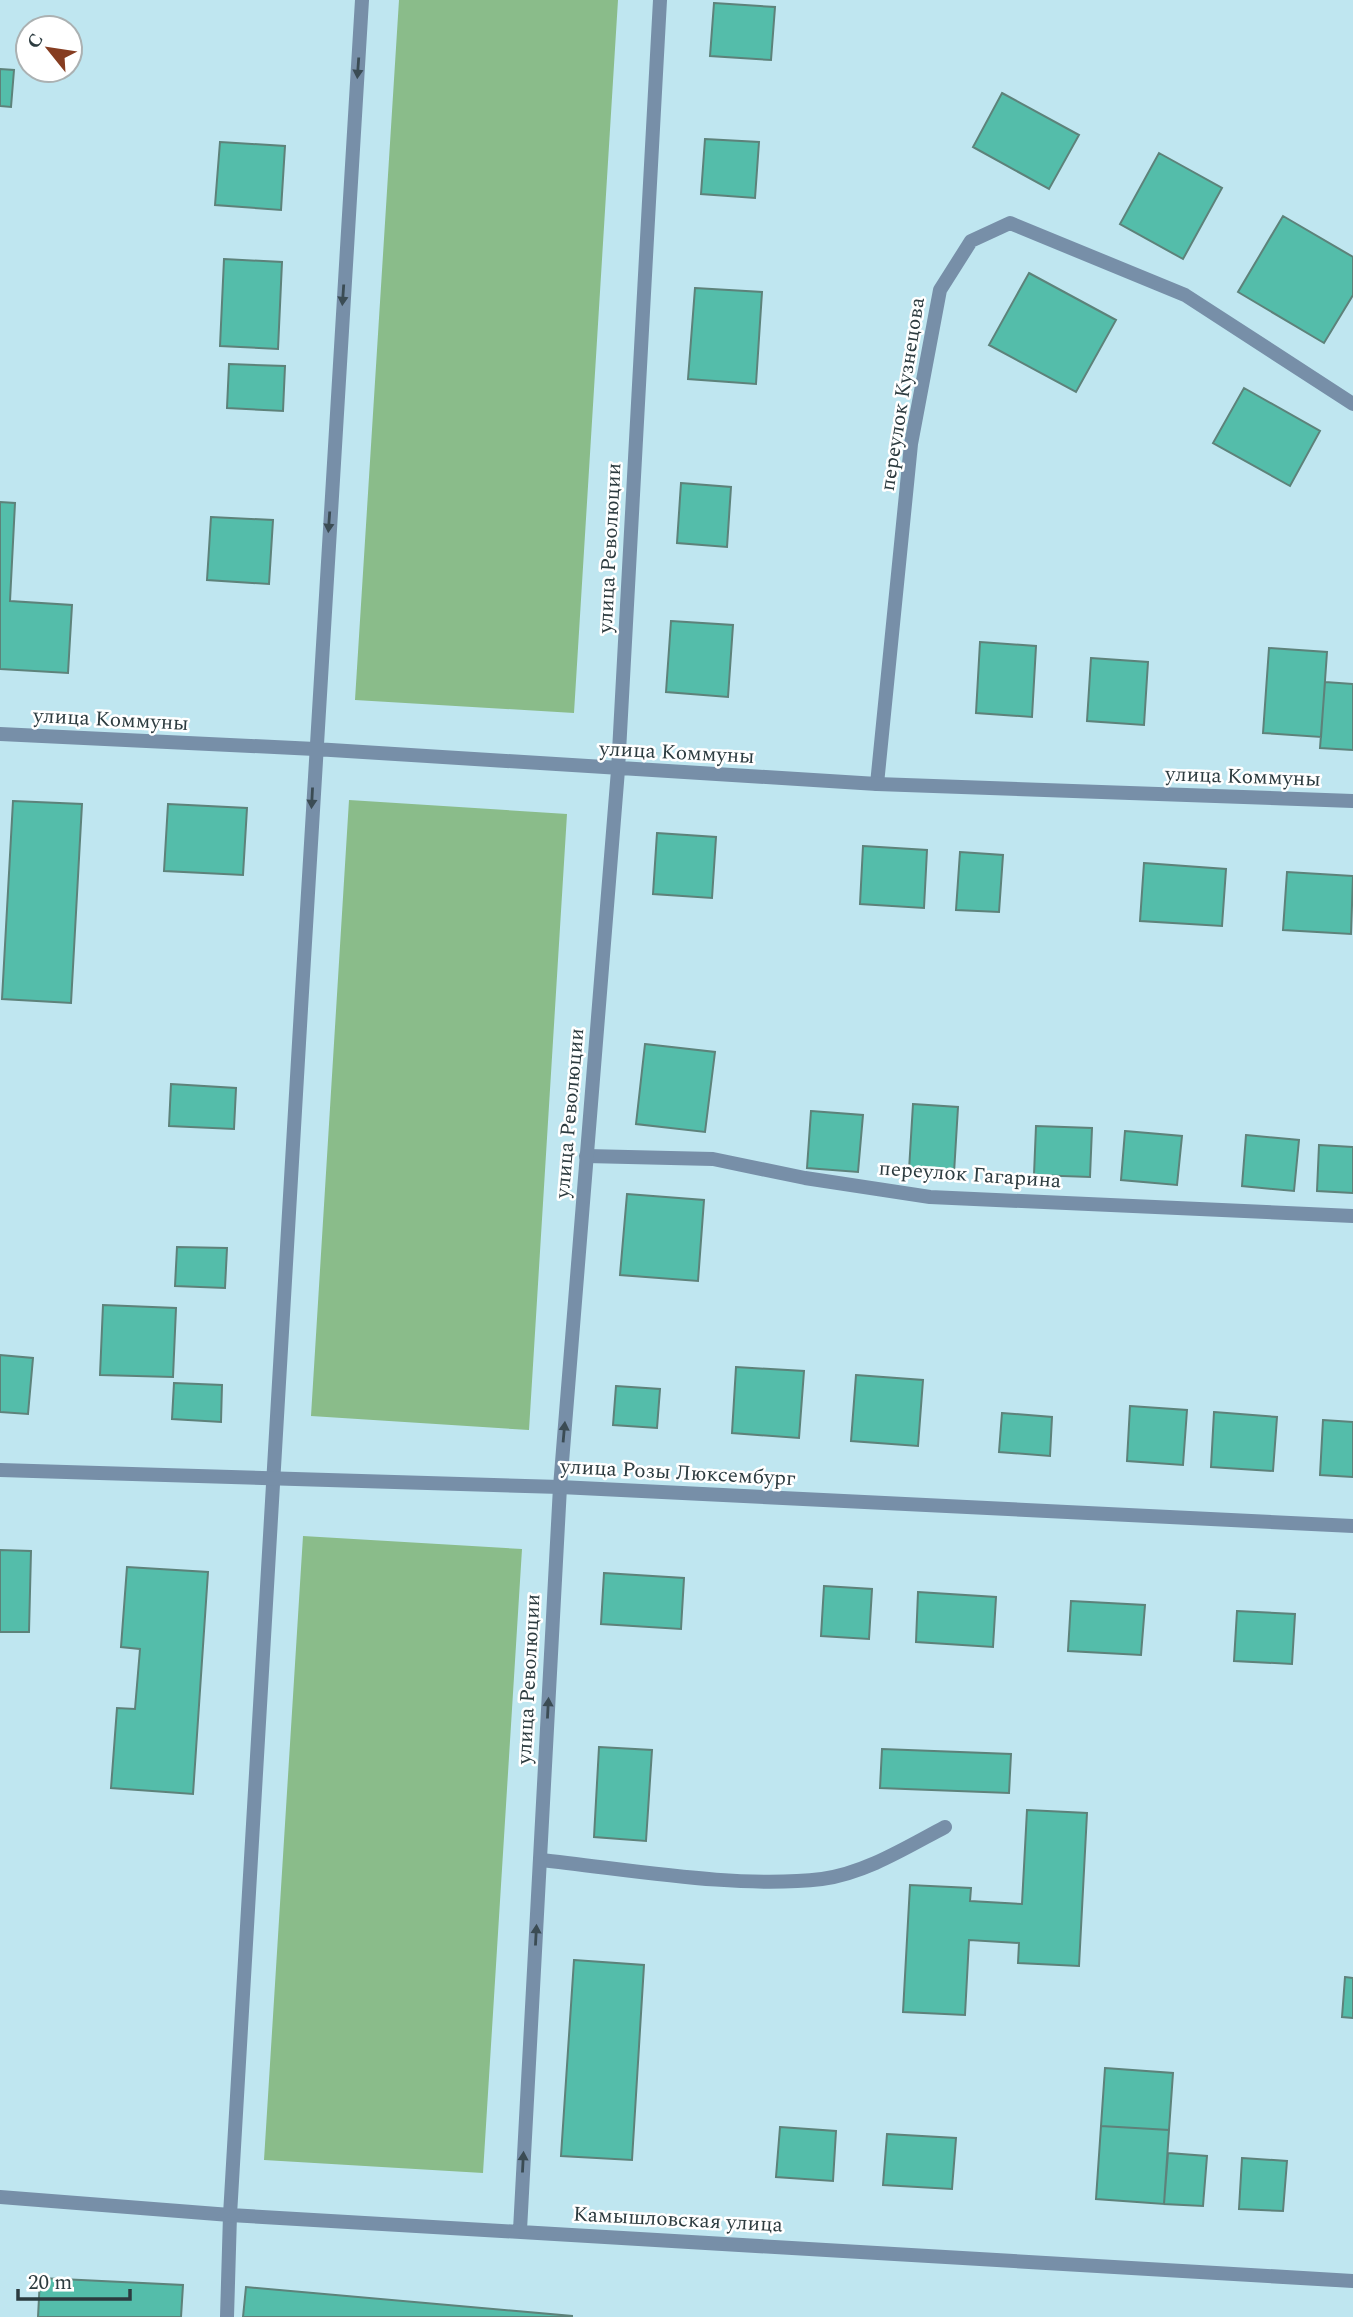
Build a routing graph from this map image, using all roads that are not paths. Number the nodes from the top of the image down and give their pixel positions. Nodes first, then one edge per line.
1 (362, 0) edge
2 (660, 0) edge
3 (1353, 404) edge
4 (0, 734) edge
5 (314, 750) junction
6 (618, 770) junction
7 (877, 784) junction
8 (1353, 801) edge
9 (586, 1156) junction
10 (1353, 1216) edge
11 (0, 1470) edge
12 (275, 1480) junction
13 (560, 1487) junction
14 (1353, 1526) edge
15 (945, 1827) dead end
16 (540, 1860) junction
17 (0, 2197) edge
18 (230, 2215) junction
19 (520, 2230) junction
20 (1353, 2281) edge
21 (227, 2317) edge

1 -> 5 street
2 - 6 street, улица Революции
3 - 7 street, переулок Кузнецова
4 - 5 street, улица Коммуны
5 - 6 street, улица Коммуны
5 -> 12 street
6 - 7 street, улица Коммуны
6 - 9 street, улица Революции
7 - 8 street, улица Коммуны
9 - 10 street, переулок Гагарина
13 -> 9 street, улица Революции
11 - 12 street, улица Розы Люксембург
12 - 13 street, улица Розы Люксембург
12 - 18 street
13 - 14 street, улица Розы Люксембург
16 -> 13 street, улица Революции
15 - 16 street
19 -> 16 street, улица Революции
17 - 18 street, Камышловская улица
18 - 19 street, Камышловская улица
18 - 21 street
19 - 20 street, Камышловская улица

